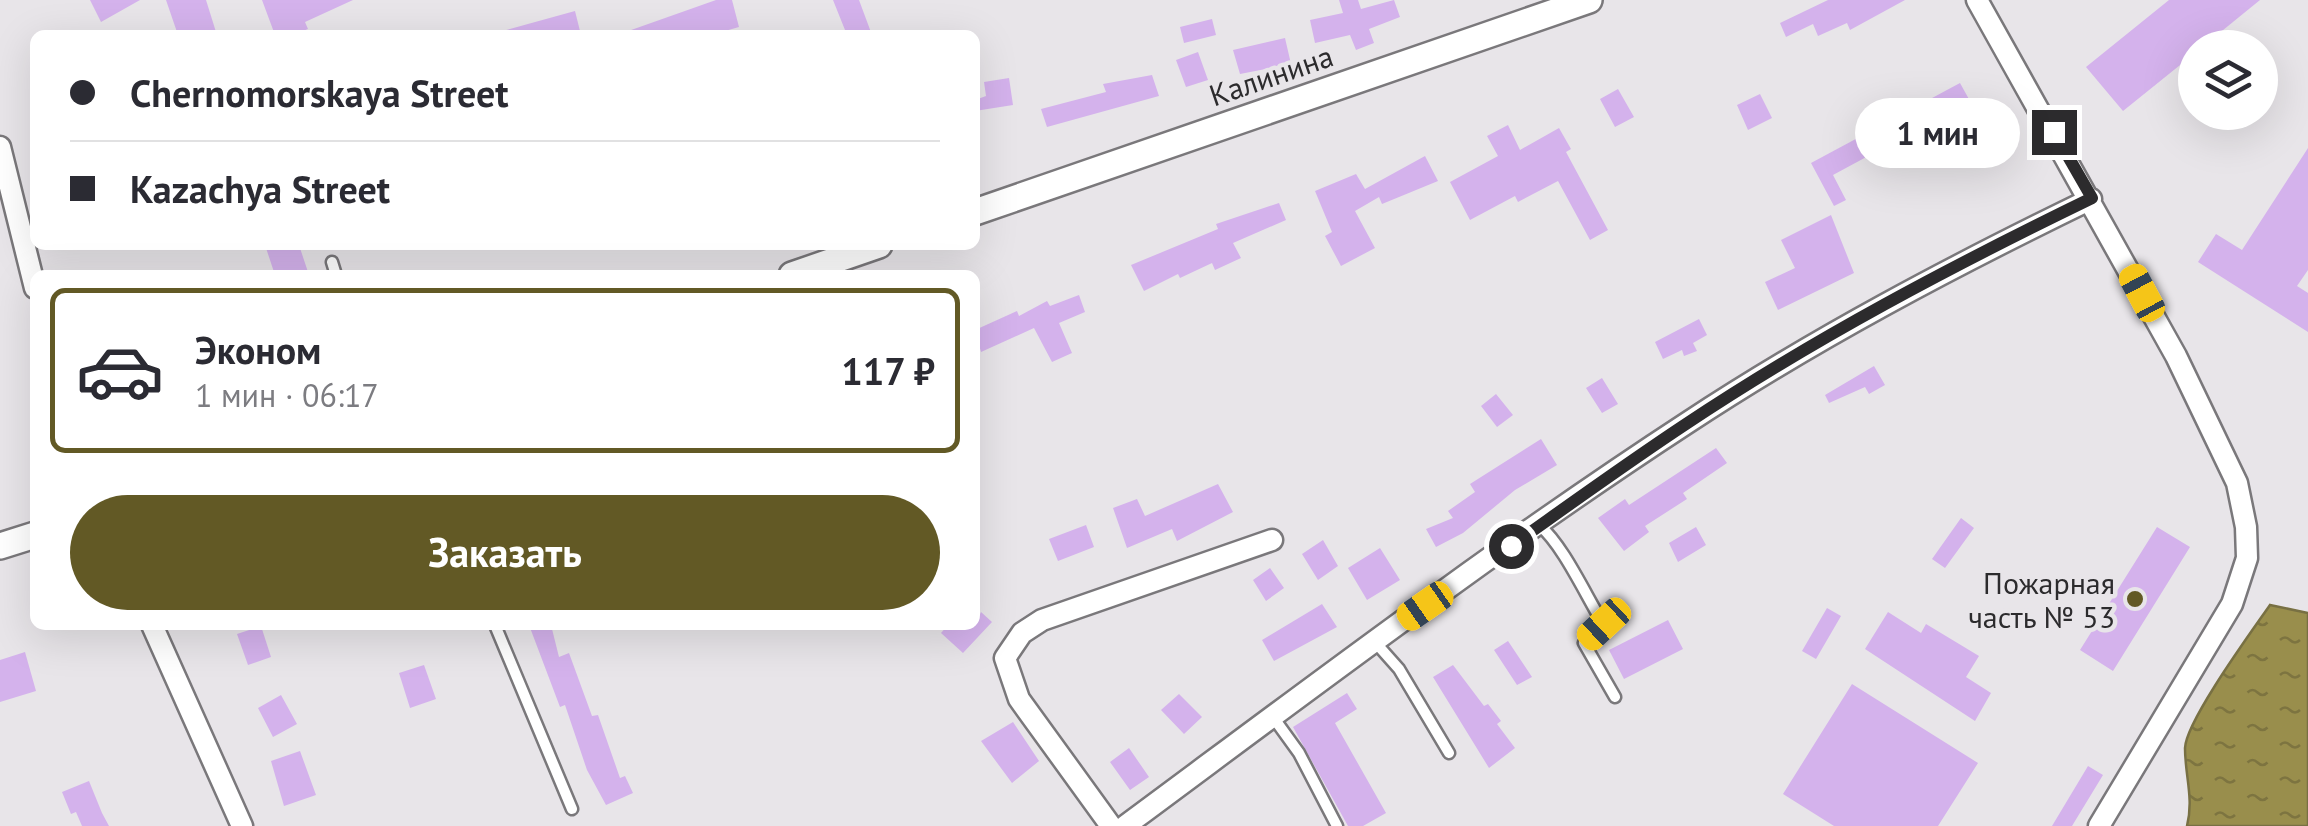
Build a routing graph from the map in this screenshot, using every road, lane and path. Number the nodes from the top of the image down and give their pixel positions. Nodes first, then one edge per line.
1 (1589, 0) edge
2 (1978, 0) edge
3 (0, 147) edge
4 (2092, 198) junction
5 (980, 210) edge
6 (864, 250) edge
7 (332, 262) dead end
8 (31, 270) edge
9 (334, 270) edge
10 (806, 270) edge
11 (1540, 526) junction
12 (30, 537) edge
13 (1272, 540) dead end
14 (0, 546) edge
15 (154, 630) edge
16 (496, 630) edge
17 (1374, 642) junction
18 (1615, 697) dead end
19 (1273, 716) junction
20 (1449, 753) dead end
21 (572, 809) dead end
22 (242, 826) edge
23 (1111, 826) edge
24 (1125, 826) edge
25 (1336, 826) edge
26 (2099, 826) edge

1 - 5 street, Калинина
2 - 4 street
3 - 8 street
4 - 11 street
4 - 26 street
6 - 10 street
7 - 9 lane
11 - 17 street
11 - 18 lane
12 - 14 street
13 - 23 street
15 - 22 street
16 - 21 lane
17 - 19 street
17 - 20 lane
19 - 24 street
19 - 25 lane

